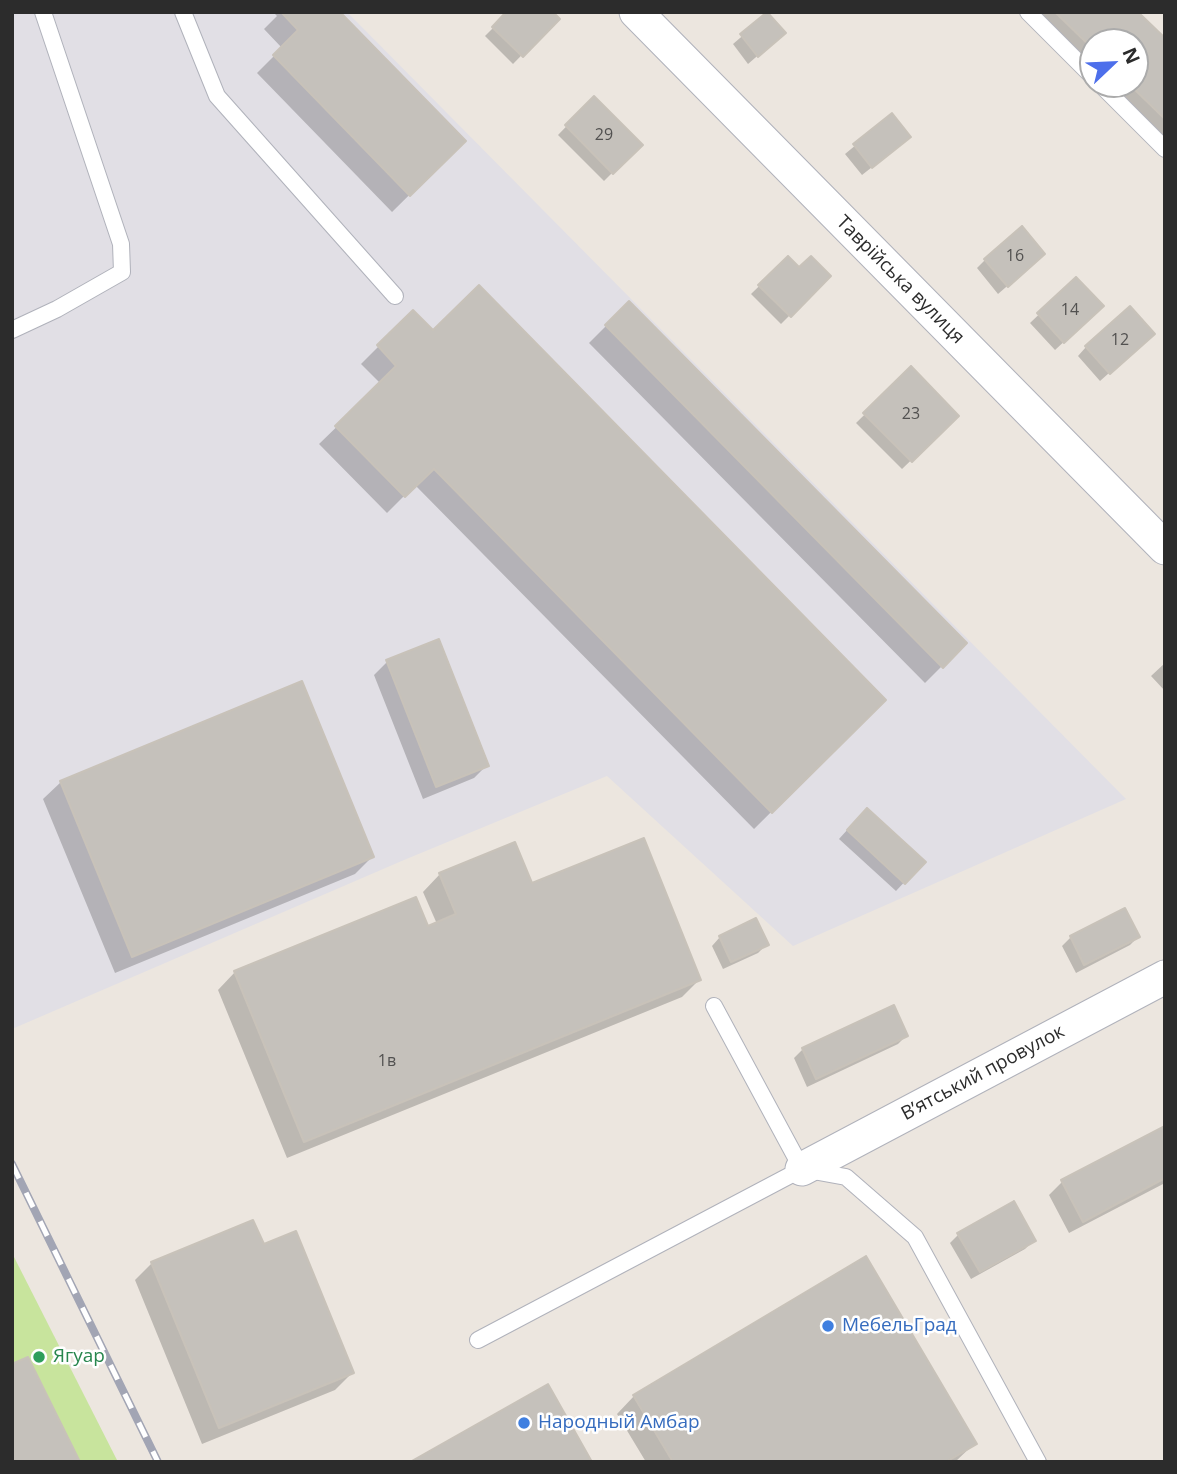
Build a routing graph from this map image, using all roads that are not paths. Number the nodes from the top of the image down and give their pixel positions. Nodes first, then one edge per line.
1 (43, 12) edge
2 (183, 12) edge
3 (636, 12) edge
4 (1028, 12) edge
5 (1079, 63) edge
6 (1114, 98) edge
7 (1165, 149) edge
8 (395, 296) dead end
9 (12, 330) edge
10 (1165, 548) edge
11 (1165, 977) edge
12 (714, 1006) dead end
13 (802, 1169) junction
14 (478, 1340) dead end
15 (1038, 1462) edge

1 - 9 lane
2 - 8 lane
3 - 10 street, Таврійська вулиця
4 - 5 lane
6 - 7 lane
11 - 13 street, В’ятський провулок
12 - 13 lane
13 - 14 lane
13 - 15 lane

